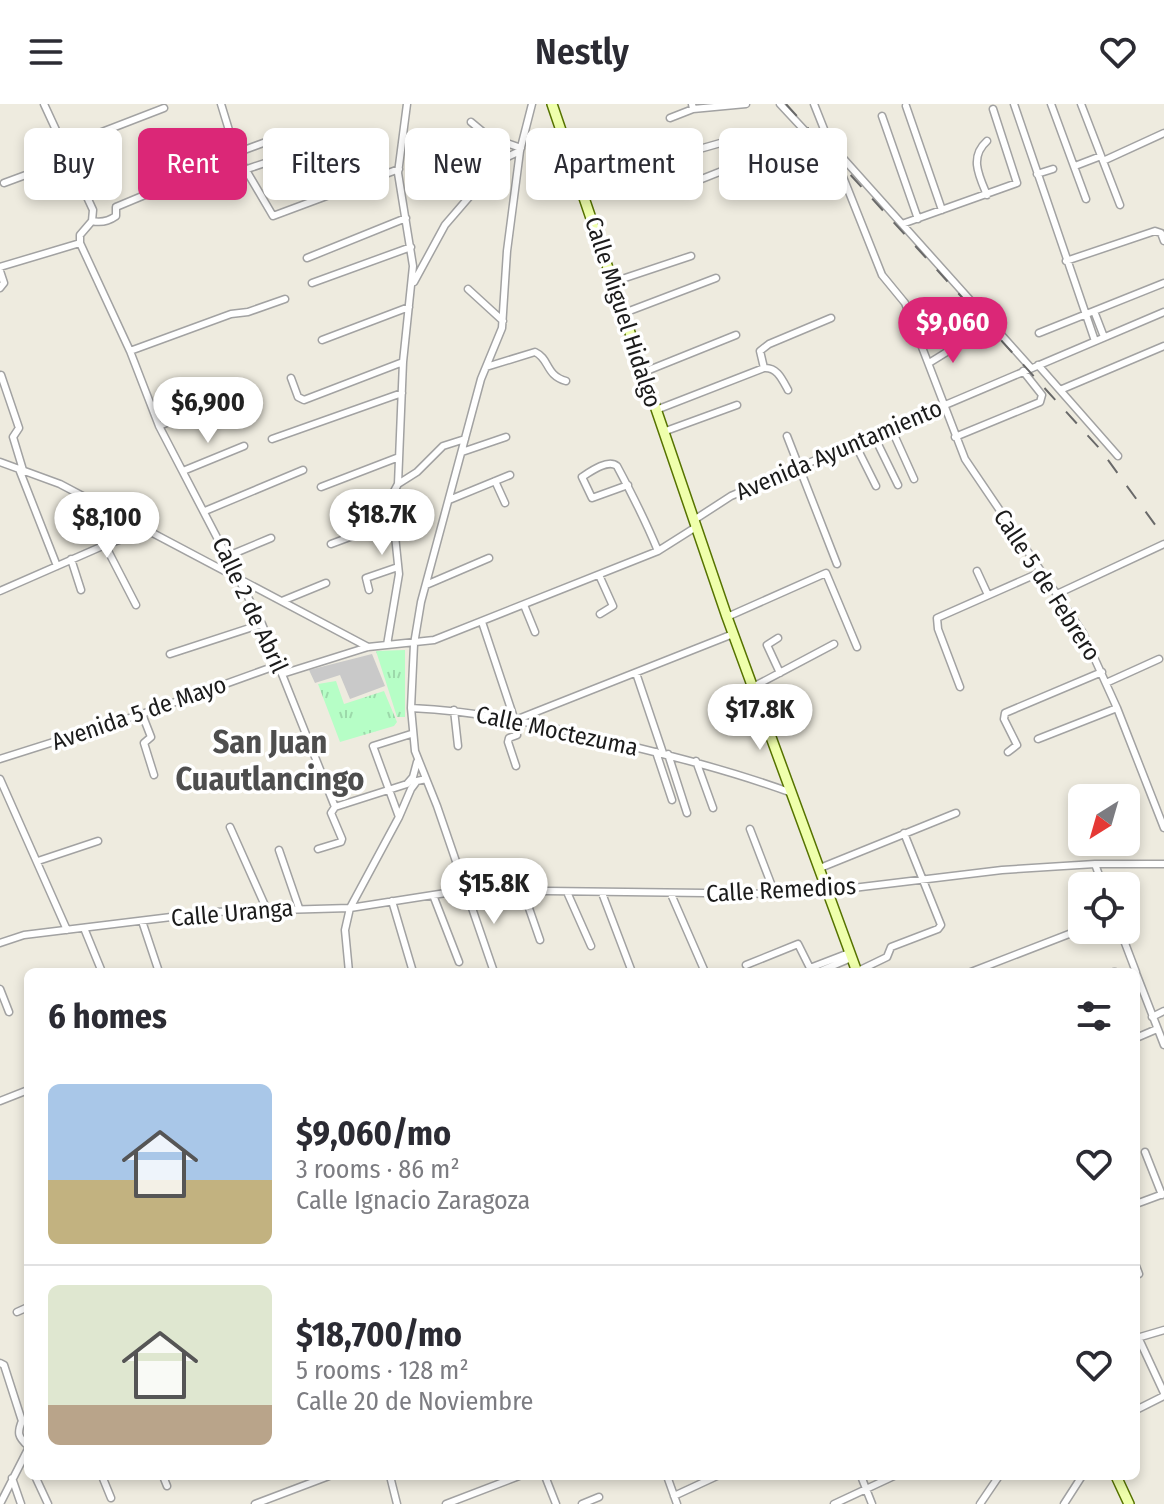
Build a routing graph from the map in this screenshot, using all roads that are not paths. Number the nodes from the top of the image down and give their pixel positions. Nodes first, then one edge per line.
1 (44, 104) edge
2 (221, 104) edge
3 (407, 104) edge
4 (532, 104) edge
5 (552, 104) edge
6 (746, 104) edge
7 (780, 104) edge
8 (814, 104) edge
9 (1014, 104) edge
10 (1051, 104) edge
11 (1081, 104) edge
12 (692, 106) edge
13 (906, 106) dead end
14 (164, 108) dead end
15 (993, 109) dead end
16 (882, 116) dead end
17 (670, 118) dead end
18 (471, 122) dead end
19 (55, 128) edge
20 (112, 128) edge
21 (228, 128) edge
22 (802, 128) edge
23 (823, 128) edge
24 (1164, 133) edge
25 (987, 141) dead end
26 (520, 149) junction
27 (1102, 158) junction
28 (847, 162) edge
29 (263, 164) edge
30 (1075, 166) junction
31 (247, 169) joint
32 (399, 169) junction
33 (1053, 169) dead end
34 (1037, 174) junction
35 (24, 176) edge
36 (4, 183) dead end
37 (847, 188) edge
38 (987, 195) junction
39 (138, 198) edge
40 (1086, 199) dead end
41 (88, 200) edge
42 (1120, 205) dead end
43 (942, 210) junction
44 (406, 218) junction
45 (918, 219) junction
46 (92, 221) junction
47 (902, 224) junction
48 (1164, 241) edge
49 (80, 243) junction
50 (411, 247) junction
51 (691, 256) dead end
52 (307, 258) dead end
53 (1066, 261) junction
54 (0, 269) edge
55 (716, 278) dead end
56 (613, 282) junction
57 (312, 283) dead end
58 (1164, 283) edge
59 (413, 284) junction
60 (0, 288) edge
61 (468, 289) dead end
62 (285, 299) dead end
63 (409, 307) junction
64 (1094, 311) junction
65 (1164, 312) edge
66 (624, 313) junction
67 (1085, 315) junction
68 (831, 318) dead end
69 (503, 321) junction
70 (1039, 333) dead end
71 (736, 335) dead end
72 (1104, 337) junction
73 (322, 340) dead end
74 (1095, 341) junction
75 (963, 342) dead end
76 (1164, 346) edge
77 (130, 351) junction
78 (403, 362) junction
79 (929, 363) junction
80 (1035, 366) junction
81 (485, 367) junction
82 (764, 368) junction
83 (1023, 371) junction
84 (644, 372) junction
85 (1, 375) edge
86 (291, 378) dead end
87 (566, 381) dead end
88 (788, 390) dead end
89 (1060, 390) junction
90 (402, 393) junction
91 (737, 405) dead end
92 (943, 405) junction
93 (656, 410) junction
94 (191, 413) dead end
95 (159, 426) junction
96 (891, 428) junction
97 (663, 432) junction
98 (787, 436) dead end
99 (874, 436) junction
100 (506, 437) dead end
101 (955, 437) junction
102 (272, 439) dead end
103 (465, 439) junction
104 (855, 444) junction
105 (244, 446) dead end
106 (462, 452) junction
107 (1118, 456) dead end
108 (399, 457) junction
109 (0, 462) edge
110 (799, 467) junction
111 (21, 470) junction
112 (303, 470) dead end
113 (183, 471) junction
114 (510, 475) dead end
115 (914, 479) dead end
116 (495, 481) junction
117 (398, 484) junction
118 (628, 485) junction
119 (898, 485) dead end
120 (876, 486) dead end
121 (321, 487) dead end
122 (449, 500) junction
123 (505, 503) dead end
124 (205, 511) junction
125 (393, 521) junction
126 (695, 523) junction
127 (147, 530) junction
128 (271, 538) dead end
129 (331, 544) dead end
130 (1164, 544) edge
131 (105, 545) junction
132 (658, 551) junction
133 (228, 556) junction
134 (489, 558) dead end
135 (71, 559) junction
136 (837, 564) dead end
137 (57, 566) junction
138 (398, 567) junction
139 (977, 571) dead end
140 (1041, 572) junction
141 (599, 575) junction
142 (242, 580) junction
143 (326, 583) dead end
144 (426, 585) junction
145 (81, 590) dead end
146 (369, 590) dead end
147 (0, 591) edge
148 (1057, 594) junction
149 (988, 595) junction
150 (282, 601) junction
151 (136, 605) dead end
152 (524, 605) junction
153 (600, 614) dead end
154 (727, 617) junction
155 (482, 622) junction
156 (262, 624) junction
157 (535, 632) dead end
158 (733, 634) junction
159 (778, 638) dead end
160 (414, 644) junction
161 (834, 644) dead end
162 (387, 645) junction
163 (368, 647) junction
164 (857, 647) dead end
165 (170, 654) dead end
166 (1159, 659) dead end
167 (278, 665) junction
168 (1102, 672) junction
169 (636, 673) junction
170 (780, 673) junction
171 (282, 674) junction
172 (1106, 683) junction
173 (753, 687) junction
174 (960, 687) dead end
175 (411, 708) junction
176 (1117, 708) junction
177 (454, 710) junction
178 (142, 714) junction
179 (516, 718) junction
180 (411, 734) junction
181 (1038, 739) dead end
182 (458, 746) dead end
183 (1008, 752) dead end
184 (662, 753) junction
185 (0, 759) edge
186 (418, 760) junction
187 (696, 761) junction
188 (516, 766) dead end
189 (154, 775) dead end
190 (0, 779) edge
191 (426, 779) junction
192 (389, 789) junction
193 (793, 793) junction
194 (1164, 798) edge
195 (672, 800) dead end
196 (1155, 802) junction
197 (335, 807) junction
198 (713, 808) dead end
199 (687, 813) dead end
200 (956, 813) dead end
201 (399, 817) junction
202 (230, 827) dead end
203 (1164, 828) edge
204 (750, 829) dead end
205 (904, 833) junction
206 (98, 841) dead end
207 (318, 849) dead end
208 (279, 850) dead end
209 (38, 861) junction
210 (1095, 864) junction
211 (1164, 864) edge
212 (820, 868) junction
213 (1098, 872) edge
214 (922, 879) junction
215 (465, 890) junction
216 (523, 891) junction
217 (828, 891) junction
218 (567, 892) junction
219 (602, 893) junction
220 (671, 894) junction
221 (775, 894) junction
222 (433, 895) junction
223 (392, 901) junction
224 (299, 908) junction
225 (350, 908) junction
226 (267, 910) junction
227 (142, 921) junction
228 (84, 928) junction
229 (67, 930) junction
230 (1068, 934) edge
231 (540, 940) dead end
232 (0, 943) edge
233 (1125, 944) edge
234 (591, 946) dead end
235 (850, 956) junction
236 (459, 962) dead end
237 (746, 965) dead end
238 (100, 968) edge
239 (158, 968) edge
240 (349, 968) edge
241 (412, 968) edge
242 (493, 968) edge
243 (630, 968) edge
244 (703, 968) edge
245 (826, 968) edge
246 (854, 968) edge
247 (864, 968) edge
248 (981, 968) edge
249 (1134, 968) edge
250 (1140, 983) edge
251 (0, 989) edge
252 (1164, 1011) edge
253 (9, 1012) dead end
254 (1152, 1017) junction
255 (1157, 1029) junction
256 (1140, 1036) edge
257 (1164, 1045) edge
258 (24, 1092) edge
259 (0, 1101) edge
260 (1145, 1152) dead end
261 (1163, 1194) edge
262 (1140, 1203) edge
263 (24, 1309) edge
264 (17, 1312) dead end
265 (1164, 1330) edge
266 (1140, 1337) edge
267 (1140, 1344) edge
268 (0, 1363) edge
269 (1164, 1394) edge
270 (1140, 1408) edge
271 (24, 1447) edge
272 (24, 1458) edge
273 (12, 1478) junction
274 (37, 1480) edge
275 (104, 1480) edge
276 (165, 1480) edge
277 (318, 1480) edge
278 (391, 1480) edge
279 (509, 1480) edge
280 (547, 1480) edge
281 (668, 1480) edge
282 (710, 1480) edge
283 (863, 1480) edge
284 (887, 1480) edge
285 (996, 1480) edge
286 (1079, 1480) edge
287 (1118, 1480) edge
288 (167, 1486) dead end
289 (867, 1491) junction
290 (599, 1497) dead end
291 (111, 1498) dead end
292 (675, 1500) edge
293 (982, 1503) edge
294 (0, 1504) edge
295 (21, 1504) edge
296 (48, 1504) edge
297 (255, 1504) edge
298 (397, 1504) edge
299 (446, 1504) edge
300 (556, 1504) edge
301 (582, 1504) edge
302 (834, 1504) edge
303 (872, 1504) edge
304 (1064, 1504) edge
305 (1129, 1504) edge

1 - 19 street
2 - 21 street
3 - 32 street
4 - 26 street
5 - 56 street, Calle Miguel Hidalgo
6 - 12 street
7 - 22 street
8 - 23 street, Calle 5 de Febrero
9 - 34 street
10 - 30 street
11 - 27 street
12 - 17 street
13 - 43 street
14 - 20 street
15 - 38 street
16 - 45 street
18 - 26 street
24 - 27 street
25 - 38 street
26 - 59 street
26 - 69 street
27 - 30 street
27 - 42 street
28 - 47 street
29 - 31 street
30 - 40 street
31 - 32 street
32 - 44 street
33 - 34 street
34 - 53 street
35 - 36 street
37 - 79 street, Calle 5 de Febrero
38 - 43 street
39 - 46 street
41 - 46 street
43 - 45 street
44 - 50 street
44 - 52 street
45 - 47 street
46 - 49 street
47 - 80 street
48 - 53 street
49 - 54 street
49 - 77 street, Calle 2 de Abril
50 - 57 street
50 - 59 street
51 - 56 street
53 - 67 street
54 - 60 street
55 - 66 street
56 - 66 street, Calle Miguel Hidalgo
58 - 64 street
59 - 63 street
61 - 69 street
62 - 77 street
63 - 73 street
63 - 78 street
64 - 67 street
64 - 72 street
65 - 72 street, Avenida Ayuntamiento
66 - 84 street, Calle Miguel Hidalgo
67 - 70 street
67 - 74 street
68 - 82 street
69 - 81 street
71 - 84 street
72 - 74 street, Avenida Ayuntamiento
74 - 80 street, Avenida Ayuntamiento
75 - 79 street
76 - 89 street
77 - 95 street, Calle 2 de Abril
78 - 86 street
78 - 90 street
79 - 92 street, Calle 5 de Febrero
80 - 83 street, Avenida Ayuntamiento
80 - 89 street
81 - 87 street
81 - 103 street
82 - 88 street
82 - 93 street
83 - 92 street, Avenida Ayuntamiento
83 - 101 street
84 - 93 street, Calle Miguel Hidalgo
85 - 111 street
89 - 107 street
90 - 102 street
90 - 108 street
91 - 97 street
92 - 96 street, Avenida Ayuntamiento
92 - 101 street, Calle 5 de Febrero
93 - 97 street, Calle Miguel Hidalgo
94 - 95 street
95 - 113 street, Calle 2 de Abril
96 - 99 street, Avenida Ayuntamiento
96 - 115 street
97 - 126 street, Calle Miguel Hidalgo
98 - 110 street
99 - 104 street, Avenida Ayuntamiento
99 - 119 street
100 - 106 street
101 - 140 street, Calle 5 de Febrero
103 - 106 street
103 - 117 street
104 - 110 street, Avenida Ayuntamiento
104 - 120 street
105 - 113 street
106 - 122 street
108 - 117 street
108 - 121 street
109 - 111 street
110 - 126 street, Avenida Ayuntamiento
110 - 136 street
111 - 127 street
111 - 137 street
112 - 124 street
113 - 124 street, Calle 2 de Abril
114 - 116 street
116 - 122 street
116 - 123 street
117 - 125 street
118 - 118 street
118 - 132 street
122 - 144 street
124 - 133 street, Calle 2 de Abril
125 - 129 street
125 - 138 street
126 - 132 street, Avenida Ayuntamiento
126 - 154 street, Calle Miguel Hidalgo
127 - 131 street
127 - 142 street
128 - 133 street
130 - 148 street
131 - 135 street
131 - 151 street
132 - 141 street, Avenida Ayuntamiento
133 - 142 street, Calle 2 de Abril
134 - 144 street
135 - 137 street
135 - 145 street
137 - 147 street
138 - 146 street
138 - 162 street
139 - 149 street
140 - 148 street, Calle 5 de Febrero
140 - 149 street
141 - 152 street, Avenida Ayuntamiento
141 - 153 street
142 - 150 street
142 - 156 street, Calle 2 de Abril
143 - 150 street
144 - 160 street
148 - 168 street, Calle 5 de Febrero
149 - 174 street
150 - 163 street
152 - 155 street, Avenida Ayuntamiento
152 - 157 street
154 - 158 street, Calle Miguel Hidalgo
154 - 164 street
155 - 160 street, Avenida Ayuntamiento
155 - 179 street
156 - 165 street
156 - 167 street, Calle 2 de Abril
158 - 169 street
158 - 173 street, Calle Miguel Hidalgo
159 - 170 street
160 - 162 street, Avenida Ayuntamiento
160 - 175 street
161 - 170 street
162 - 163 street, Avenida Ayuntamiento
163 - 171 street, Avenida Ayuntamiento
166 - 172 street
167 - 171 street, Calle 2 de Abril
167 - 178 street, Avenida 5 de Mayo
168 - 172 street, Calle 5 de Febrero
168 - 183 street
169 - 179 street
169 - 184 street
170 - 173 street
171 - 197 street, Calle 2 de Abril
172 - 176 street, Calle 5 de Febrero
173 - 193 street, Calle Miguel Hidalgo
175 - 177 street, Calle Moctezuma
175 - 180 street
176 - 181 street
176 - 196 street, Calle 5 de Febrero
177 - 179 street, Calle Moctezuma
177 - 182 street
178 - 185 street, Avenida 5 de Mayo
178 - 189 street
179 - 184 street, Calle Moctezuma
179 - 188 street
180 - 186 street
180 - 192 street
184 - 187 street, Calle Moctezuma
184 - 195 street
184 - 199 street
186 - 191 street
186 - 192 street
187 - 193 street, Calle Moctezuma
187 - 198 street
190 - 209 street
191 - 201 street
191 - 215 street
192 - 197 street
192 - 201 street
193 - 212 street, Calle Miguel Hidalgo
194 - 196 street
196 - 203 street, Calle 5 de Febrero
197 - 207 street, Calle 2 de Abril
200 - 205 street
201 - 225 street
202 - 226 street
204 - 221 street
205 - 212 street
205 - 214 street
206 - 209 street
208 - 224 street
209 - 229 street
210 - 211 street, Calle Remedios
210 - 213 street
210 - 214 street, Calle Remedios
212 - 217 street, Calle Miguel Hidalgo
214 - 217 street, Calle Remedios
214 - 247 street
215 - 216 street, Calle Remedios
215 - 222 street, Calle Uranga
215 - 242 street
216 - 218 street, Calle Remedios
216 - 231 street
217 - 221 street, Calle Remedios
217 - 235 street, Calle Miguel Hidalgo
218 - 219 street, Calle Remedios
218 - 234 street
219 - 220 street, Calle Remedios
219 - 243 street
220 - 221 street, Calle Remedios
220 - 244 street
222 - 223 street, Calle Uranga
222 - 236 street
223 - 225 street, Calle Uranga
223 - 241 street
224 - 225 street, Calle Uranga
224 - 226 street, Calle Uranga
225 - 240 street
226 - 227 street, Calle Uranga
227 - 228 street, Calle Uranga
227 - 239 street
228 - 229 street, Calle Uranga
228 - 238 street
229 - 232 street, Calle Uranga
230 - 248 street
233 - 249 street
235 - 237 street
235 - 245 street
235 - 246 street, Calle Miguel Hidalgo
250 - 254 street
251 - 253 street
252 - 254 street
254 - 255 street
255 - 256 street
255 - 257 street
258 - 259 street
260 - 261 street
261 - 262 street
263 - 264 street
265 - 266 street
267 - 269 street
268 - 271 street
269 - 270 street
272 - 273 street
273 - 294 street
273 - 295 street
274 - 296 street
275 - 291 street
276 - 288 street
277 - 297 street
278 - 298 street
279 - 299 street
280 - 300 street
281 - 292 street
282 - 292 street
283 - 289 street
284 - 289 street
285 - 293 street
286 - 304 street
287 - 305 street
289 - 302 street
289 - 303 street
290 - 301 street

